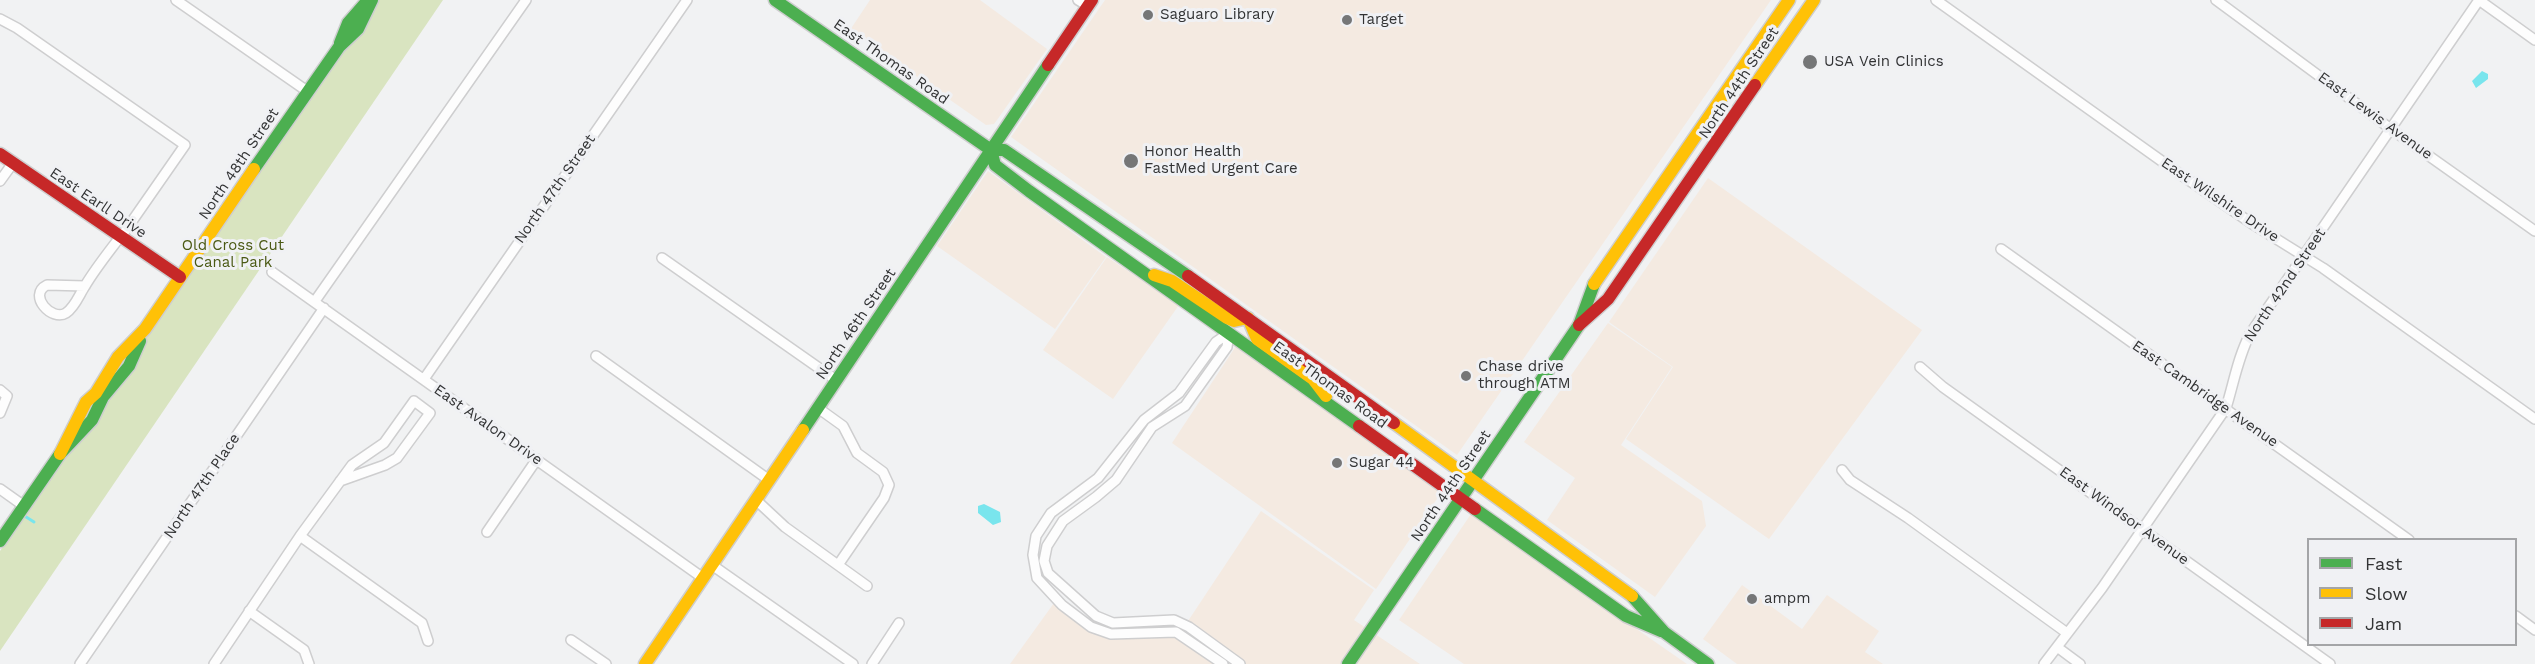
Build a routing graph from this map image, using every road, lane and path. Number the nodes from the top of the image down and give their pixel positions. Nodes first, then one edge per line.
1 (176, 0) edge
2 (370, 0) edge
3 (526, 0) edge
4 (687, 0) edge
5 (775, 0) edge
6 (1814, 0) edge
7 (1936, 0) edge
8 (2216, 0) edge
9 (2479, 0) edge
10 (1086, 2) edge
11 (1786, 5) edge
12 (0, 19) edge
13 (1799, 22) junction
14 (2535, 40) edge
15 (307, 91) junction
16 (2391, 129) junction
17 (991, 150) junction
18 (0, 154) edge
19 (13, 163) junction
20 (0, 181) edge
21 (2535, 231) edge
22 (121, 237) junction
23 (2001, 249) dead end
24 (2303, 256) junction
25 (662, 258) dead end
26 (1141, 271) junction
27 (272, 272) dead end
28 (180, 277) junction
29 (85, 286) junction
30 (315, 301) junction
31 (324, 308) junction
32 (1248, 318) junction
33 (1579, 325) junction
34 (1229, 333) junction
35 (596, 356) dead end
36 (1920, 367) dead end
37 (424, 379) junction
38 (836, 380) junction
39 (0, 390) edge
40 (1334, 407) junction
41 (818, 408) junction
42 (2226, 408) junction
43 (0, 413) edge
44 (2535, 419) edge
45 (537, 459) junction
46 (1842, 470) dead end
47 (769, 480) junction
48 (1472, 480) junction
49 (340, 481) junction
50 (0, 489) edge
51 (1461, 497) junction
52 (756, 500) junction
53 (24, 506) junction
54 (2143, 530) junction
55 (487, 532) dead end
56 (300, 536) junction
57 (2406, 538) edge
58 (0, 541) edge
59 (712, 565) junction
60 (838, 565) junction
61 (703, 578) junction
62 (867, 586) dead end
63 (249, 611) junction
64 (2517, 617) edge
65 (899, 623) dead end
66 (2535, 630) edge
67 (1664, 632) junction
68 (2067, 633) junction
69 (571, 640) dead end
70 (428, 641) dead end
71 (2057, 647) junction
72 (80, 664) edge
73 (214, 664) edge
74 (309, 664) edge
75 (606, 664) edge
76 (645, 664) edge
77 (853, 664) edge
78 (873, 664) edge
79 (1223, 664) edge
80 (1240, 664) edge
81 (1348, 664) edge
82 (1708, 664) edge
83 (2044, 664) edge
84 (2080, 664) edge
85 (2330, 664) edge

1 - 15 street
2 - 15 main road, North 48th Street
3 - 30 street
4 - 37 street, North 47th Street
5 - 17 main road, East Thomas Road
6 - 13 main road, North 44th Street
7 - 24 street, East Wilshire Drive
8 - 16 street, East Lewis Avenue
9 - 14 street
9 - 16 street, North 42nd Street
10 - 17 main road, North 46th Street
11 - 13 street
11 - 33 main road, North 44th Street
12 - 22 street
13 - 33 main road, North 44th Street
15 - 28 main road, North 48th Street
16 - 21 street, East Lewis Avenue
16 - 24 street, North 42nd Street
17 - 26 main road, East Thomas Road
17 - 32 main road, East Thomas Road
17 - 38 main road, North 46th Street
18 - 19 main road, East Earll Drive
19 - 20 street
19 - 22 main road, East Earll Drive
22 - 28 main road, East Earll Drive
22 - 29 street
23 - 42 street, East Cambridge Avenue
24 - 42 street, North 42nd Street
24 - 44 street, East Wilshire Drive
25 - 38 street
26 - 32 main road
26 - 34 main road, East Thomas Road
27 - 30 street, East Avalon Drive
28 - 53 main road, North 48th Street
29 - 29 street
30 - 31 street, East Avalon Drive
31 - 37 street, East Avalon Drive
31 - 72 street, North 47th Place
32 - 40 main road
32 - 48 main road, East Thomas Road
33 - 48 main road, North 44th Street
34 - 40 main road, East Thomas Road
34 - 79 street
34 - 80 street
35 - 47 street
36 - 54 street, East Windsor Avenue
37 - 45 street, East Avalon Drive
38 - 41 main road, North 46th Street
39 - 43 street
40 - 51 main road, East Thomas Road
41 - 47 main road, North 46th Street
41 - 60 street
42 - 54 street, North 42nd Street
42 - 57 street, East Cambridge Avenue
45 - 55 street
45 - 61 street, East Avalon Drive
46 - 68 street
47 - 52 main road, North 46th Street
48 - 51 main road, North 44th Street
48 - 67 main road, East Thomas Road
49 - 49 street
49 - 56 street
50 - 53 street
51 - 67 main road, East Thomas Road
51 - 81 main road, North 44th Street
52 - 59 main road, North 46th Street
52 - 60 street
53 - 58 main road, North 48th Street
54 - 68 street, North 42nd Street
54 - 85 street, East Windsor Avenue
56 - 63 street
56 - 70 street
59 - 61 main road, North 46th Street
59 - 77 street
60 - 62 street
61 - 76 main road, North 46th Street
63 - 73 street
63 - 74 street
64 - 66 street
65 - 78 street
67 - 82 main road, East Thomas Road
68 - 71 street, North 42nd Street
69 - 75 street
71 - 83 street, North 42nd Street
71 - 84 street

